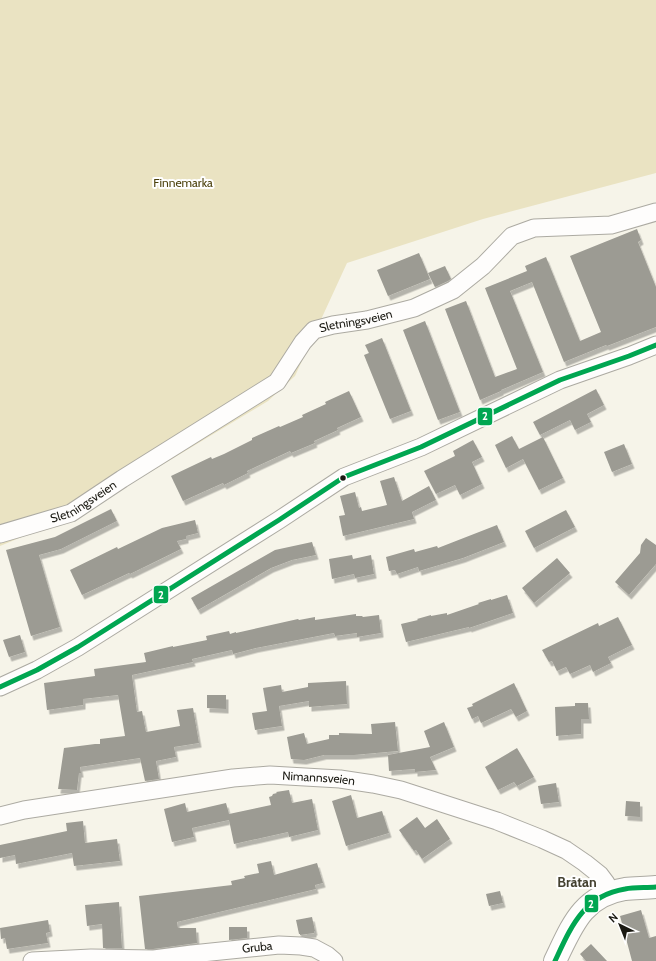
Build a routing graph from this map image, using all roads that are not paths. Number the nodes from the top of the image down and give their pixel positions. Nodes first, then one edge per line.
1 (656, 212) edge
2 (656, 345) edge
3 (0, 534) edge
4 (0, 687) edge
5 (0, 816) edge
6 (656, 887) edge
7 (611, 893) junction
8 (32, 961) edge
9 (334, 961) edge
10 (555, 961) edge

1 - 3 street, Sletningsveien
2 - 4 street
5 - 7 street, Nimannsveien
6 - 7 main road
7 - 10 main road
8 - 9 street, Gruba

